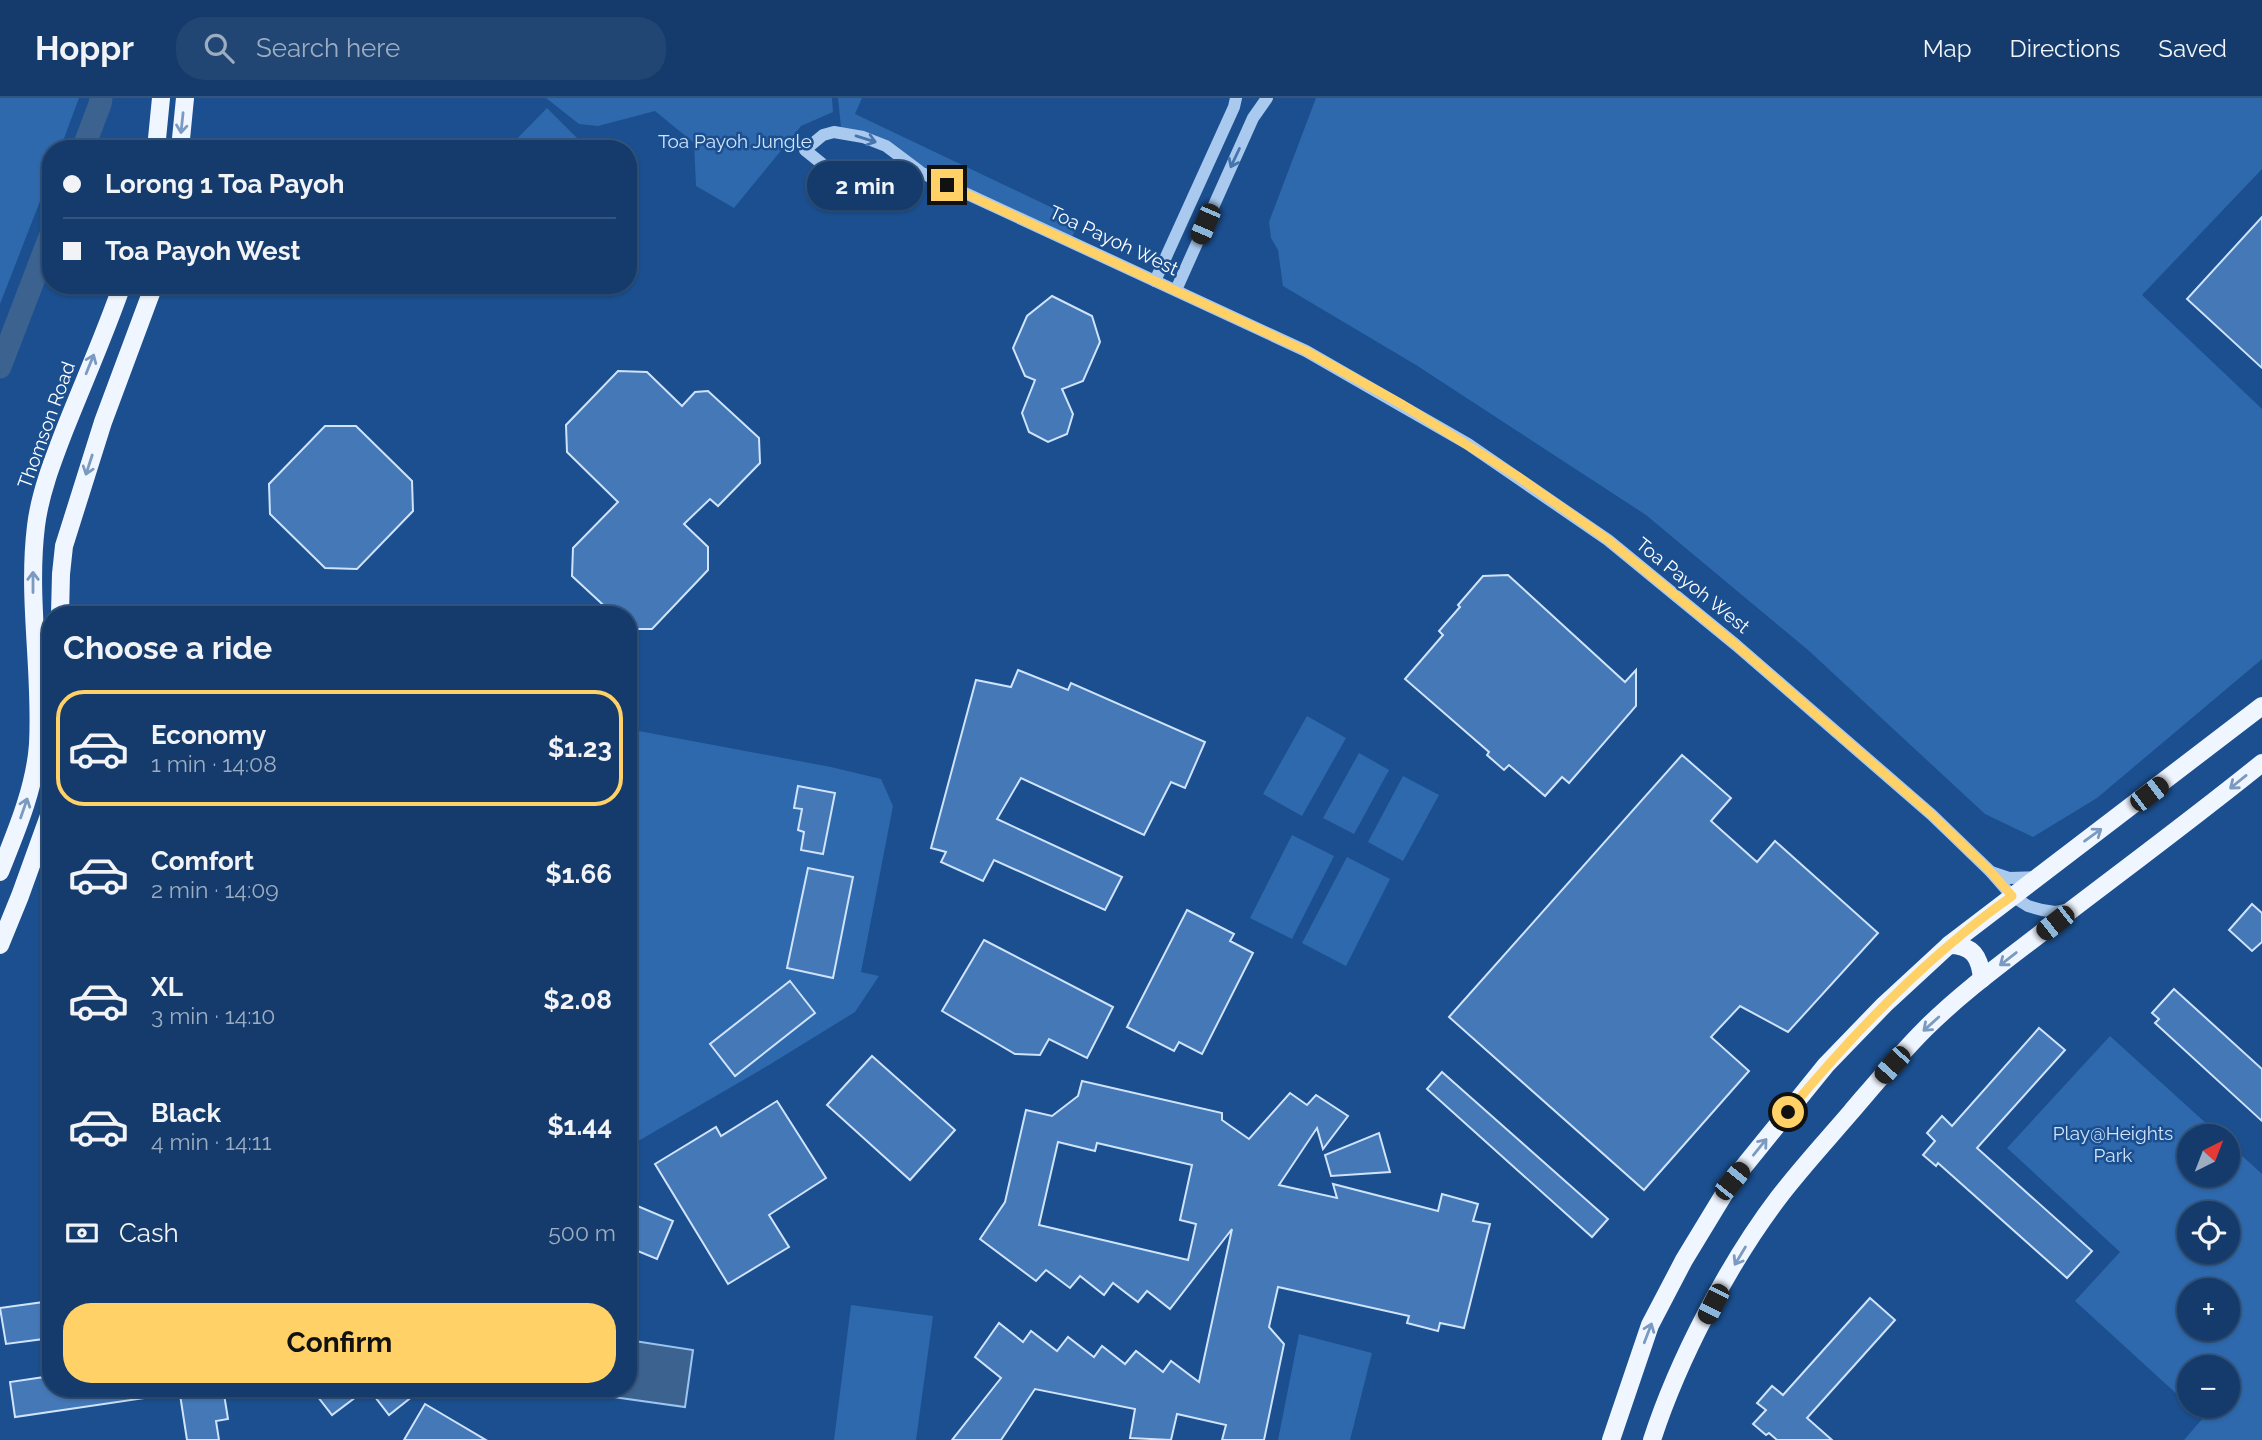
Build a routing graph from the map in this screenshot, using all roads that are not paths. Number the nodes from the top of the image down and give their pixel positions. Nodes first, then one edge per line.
1 (161, 98) edge
2 (185, 98) edge
3 (1236, 98) edge
4 (1267, 98) edge
5 (157, 140) edge
6 (181, 140) edge
7 (922, 173) junction
8 (1155, 281) junction
9 (1176, 290) junction
10 (118, 294) edge
11 (151, 294) edge
12 (60, 606) edge
13 (2262, 706) edge
14 (2262, 763) edge
15 (42, 835) edge
16 (0, 872) edge
17 (1991, 872) junction
18 (2038, 877) junction
19 (2012, 896) junction
20 (2073, 909) junction
21 (0, 945) edge
22 (1949, 945) junction
23 (1982, 979) junction
24 (1611, 1440) edge
25 (1652, 1440) edge

1 - 5 main road
2 -> 6 main road
3 - 8 street
4 -> 9 street
7 -> 7 street, Toa Payoh West
7 - 8 street, Toa Payoh West
8 - 9 street, Toa Payoh West
9 - 17 street, Toa Payoh West
16 -> 10 main road, Thomson Road
11 -> 12 main road
18 -> 13 main road
14 -> 20 main road
15 - 21 main road
17 - 18 street
17 - 19 street, Toa Payoh West
18 - 19 main road
19 - 20 street, Toa Payoh West
19 - 22 main road
20 -> 23 main road
22 - 23 main road
24 -> 22 main road
23 -> 25 main road

